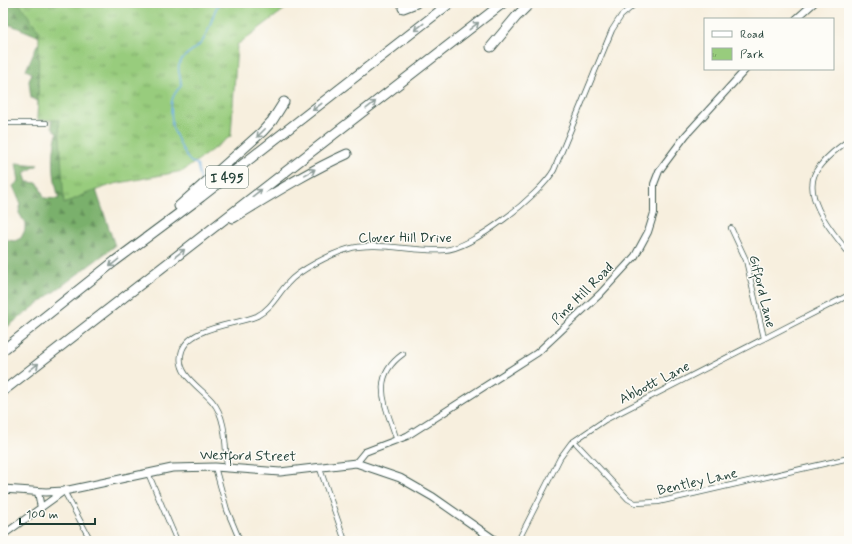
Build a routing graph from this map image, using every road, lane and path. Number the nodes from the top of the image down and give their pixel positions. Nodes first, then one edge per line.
1 (416, 3) edge
2 (450, 3) edge
3 (503, 3) edge
4 (530, 3) edge
5 (636, 3) edge
6 (814, 3) edge
7 (403, 8) dead end
8 (797, 18) edge
9 (491, 47) dead end
10 (745, 70) edge
11 (284, 102) dead end
12 (46, 122) dead end
13 (3, 123) edge
14 (849, 140) edge
15 (347, 154) dead end
16 (731, 228) dead end
17 (193, 243) junction
18 (130, 250) junction
19 (849, 253) edge
20 (849, 295) edge
21 (764, 338) junction
22 (3, 350) edge
23 (402, 354) dead end
24 (3, 391) edge
25 (397, 440) junction
26 (574, 441) junction
27 (849, 458) edge
28 (356, 463) junction
29 (319, 466) junction
30 (215, 467) junction
31 (227, 467) junction
32 (148, 473) junction
33 (3, 489) edge
34 (64, 491) junction
35 (38, 492) junction
36 (41, 508) junction
37 (3, 534) edge
38 (91, 541) edge
39 (177, 541) edge
40 (240, 541) edge
41 (345, 541) edge
42 (496, 541) edge
43 (518, 541) edge

1 - 7 highway
2 -> 18 highway, I 495
17 -> 3 highway, I 495
4 - 9 highway
5 - 31 street, Clover Hill Drive
6 - 8 street
10 - 25 street, Pine Hill Road
11 -> 18 highway
12 - 13 street
14 - 19 street
17 -> 15 highway
16 - 21 street, Gifford Lane
24 -> 17 highway, I 495
18 -> 22 highway, I 495
20 - 21 street, Abbott Lane
21 - 26 street, Abbott Lane
23 - 25 street
25 - 28 street, Pine Hill Road
26 - 27 street, Bentley Lane
26 - 43 street, Abbott Lane
28 - 29 main road, Westford Street
28 - 42 main road, Westford Street
29 - 31 main road, Westford Street
29 - 41 street
30 - 31 main road, Westford Street
30 - 32 main road, Westford Street
30 - 40 street
32 - 34 main road, Westford Street
32 - 39 street
33 - 35 main road, Westford Street
34 - 35 main road, Westford Street
34 - 36 street
34 - 38 street
35 - 36 street
36 - 37 street

